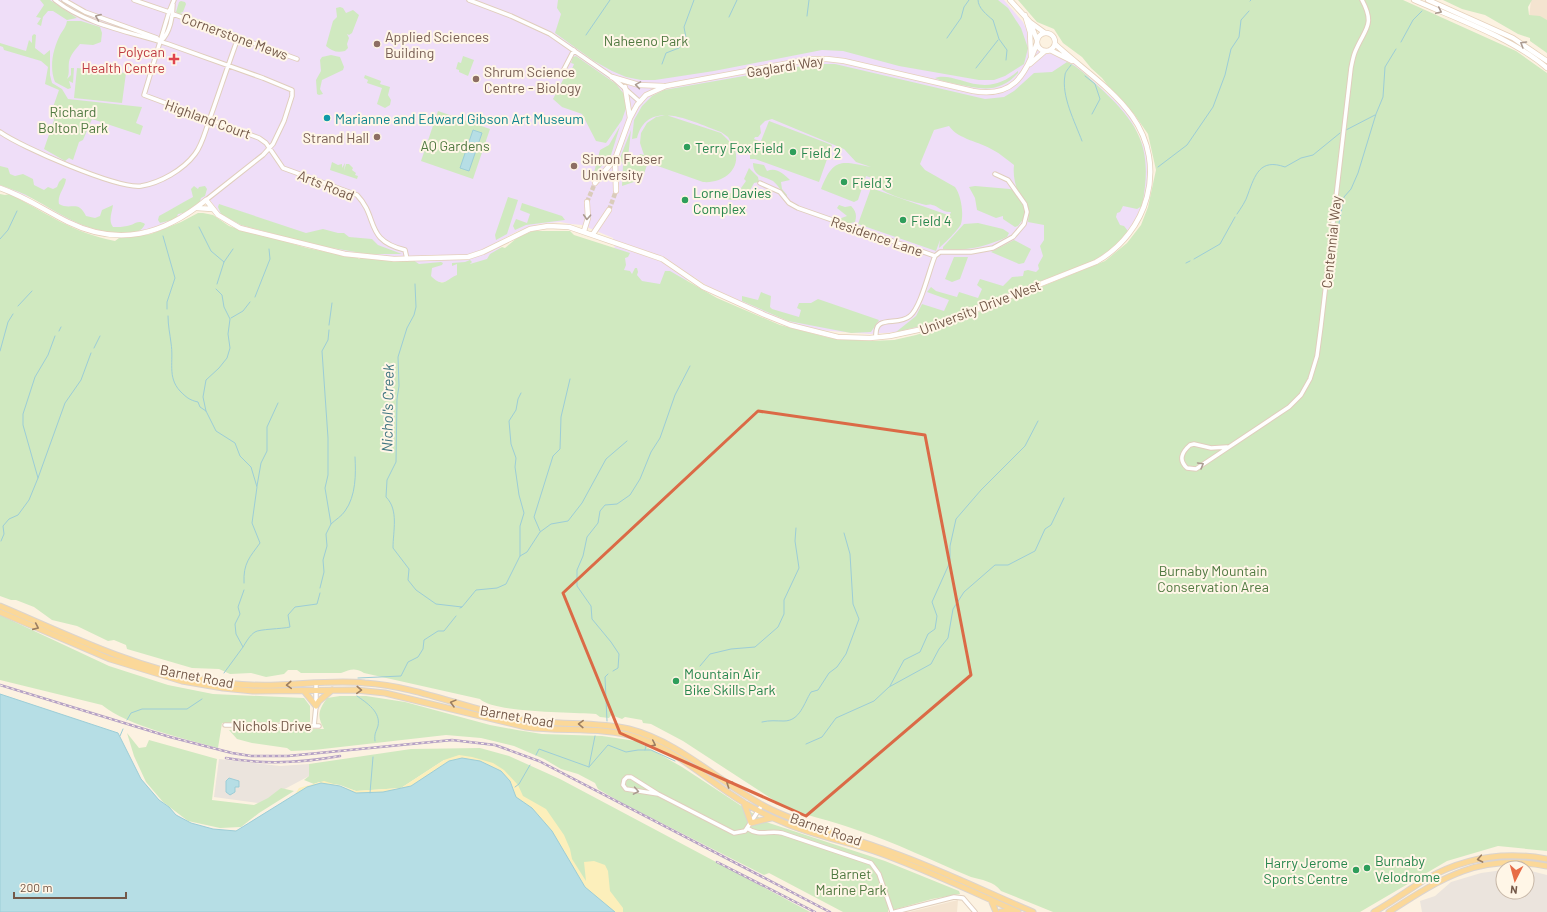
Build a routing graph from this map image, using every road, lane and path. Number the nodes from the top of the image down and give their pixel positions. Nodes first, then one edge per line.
1 (55, 0) edge
2 (64, 0) edge
3 (134, 0) edge
4 (469, 0) edge
5 (1010, 0) edge
6 (1362, 0) edge
7 (1414, 0) edge
8 (1428, 0) edge
9 (174, 2) edge
10 (169, 12) junction
11 (173, 14) junction
12 (1025, 15) junction
13 (1030, 22) junction
14 (1045, 33) junction
15 (238, 38) junction
16 (160, 42) junction
17 (1037, 42) junction
18 (1055, 44) junction
19 (574, 50) junction
20 (1047, 50) junction
21 (297, 59) dead end
22 (1547, 61) edge
23 (1077, 63) junction
24 (1030, 64) junction
25 (228, 66) junction
26 (1547, 68) edge
27 (561, 75) dead end
28 (612, 77) junction
29 (666, 86) junction
30 (625, 87) junction
31 (640, 102) junction
32 (630, 118) junction
33 (210, 119) junction
34 (0, 132) edge
35 (270, 148) junction
36 (615, 159) junction
37 (995, 174) dead end
38 (595, 183) tunnel mouth
39 (760, 183) dead end
40 (0, 188) edge
41 (616, 191) tunnel mouth
42 (206, 200) junction
43 (587, 202) tunnel mouth
44 (197, 208) junction
45 (212, 209) junction
46 (609, 210) tunnel mouth
47 (589, 232) junction
48 (935, 256) junction
49 (407, 259) junction
50 (876, 337) junction
51 (1227, 447) junction
52 (0, 606) edge
53 (0, 612) edge
54 (316, 683) junction
55 (316, 690) junction
56 (332, 690) junction
57 (304, 691) junction
58 (316, 706) junction
59 (225, 725) dead end
60 (314, 726) junction
61 (319, 726) dead end
62 (658, 794) junction
63 (744, 803) junction
64 (762, 805) junction
65 (758, 811) junction
66 (772, 818) junction
67 (751, 823) junction
68 (747, 828) junction
69 (1547, 859) edge
70 (1547, 866) edge
71 (991, 900) junction
72 (1017, 911) edge
73 (892, 912) edge
74 (895, 912) edge
75 (975, 912) edge
76 (996, 912) edge
77 (1001, 912) edge
78 (1033, 912) edge
79 (1374, 912) edge
80 (1389, 912) edge

1 - 16 street
16 -> 2 street
3 - 10 street
4 - 19 street
5 - 12 street
6 - 51 street, Centennial Way
7 -> 26 street
22 -> 8 street
9 - 10 street
9 - 11 street
10 - 16 street
11 - 15 street, Cornerstone Mews
11 - 16 street
12 - 13 street
12 - 24 street
13 - 14 street
13 - 17 street
14 - 17 street
14 - 18 street
15 - 21 street, Cornerstone Mews
15 - 25 street
16 - 25 street
16 - 33 street, Highland Court
17 - 20 street
17 - 24 street, Gaglardi Way
18 - 20 street
18 - 23 street, University Drive West
19 - 27 street
19 - 28 street
20 - 23 street, University Drive West
20 - 24 street, Gaglardi Way
23 - 50 street, University Drive West
24 - 29 street, Gaglardi Way
25 - 33 street
25 - 35 street
29 -> 28 street
28 - 30 street
29 - 31 street, Gaglardi Way
30 - 31 street
30 - 32 street
31 - 32 street, Gaglardi Way
32 - 36 street, Gaglardi Way
33 - 34 street
33 - 35 street, Highland Court
35 - 42 street
35 - 49 street, Arts Road
36 - 38 street, Gaglardi Way
36 - 41 street, Gaglardi Way
37 - 48 street, Residence Lane
39 - 48 street, Residence Lane
40 - 44 street
42 - 44 street
42 - 45 street, University Drive West
43 -> 47 street
44 - 45 street
45 - 49 street, University Drive West
46 - 47 street
47 - 49 street, University Drive West
47 - 50 street, University Drive West
48 - 50 street
51 -> 51 street, Centennial Way
54 -> 52 main road, Barnet Road
53 -> 57 main road, Barnet Road
54 - 55 street
64 -> 54 main road, Barnet Road
55 - 56 main road, Barnet Road
55 - 57 main road, Barnet Road
55 - 58 street
56 - 58 main road
56 -> 63 main road, Barnet Road
57 - 58 main road
58 - 60 street
59 - 60 street, Nichols Drive
60 - 61 street, Nichols Drive
62 -> 62 street
62 - 68 street
63 - 65 main road, Barnet Road
63 - 67 main road
64 - 65 street
64 - 78 main road, Barnet Road
65 - 66 main road, Barnet Road
65 - 67 street
66 - 67 main road
66 - 71 main road, Barnet Road
67 - 68 street
68 - 73 street, Barnet Road
69 -> 79 main road
70 - 80 main road
71 - 72 main road, Barnet Road
71 - 76 main road
72 - 77 main road
74 - 75 street

